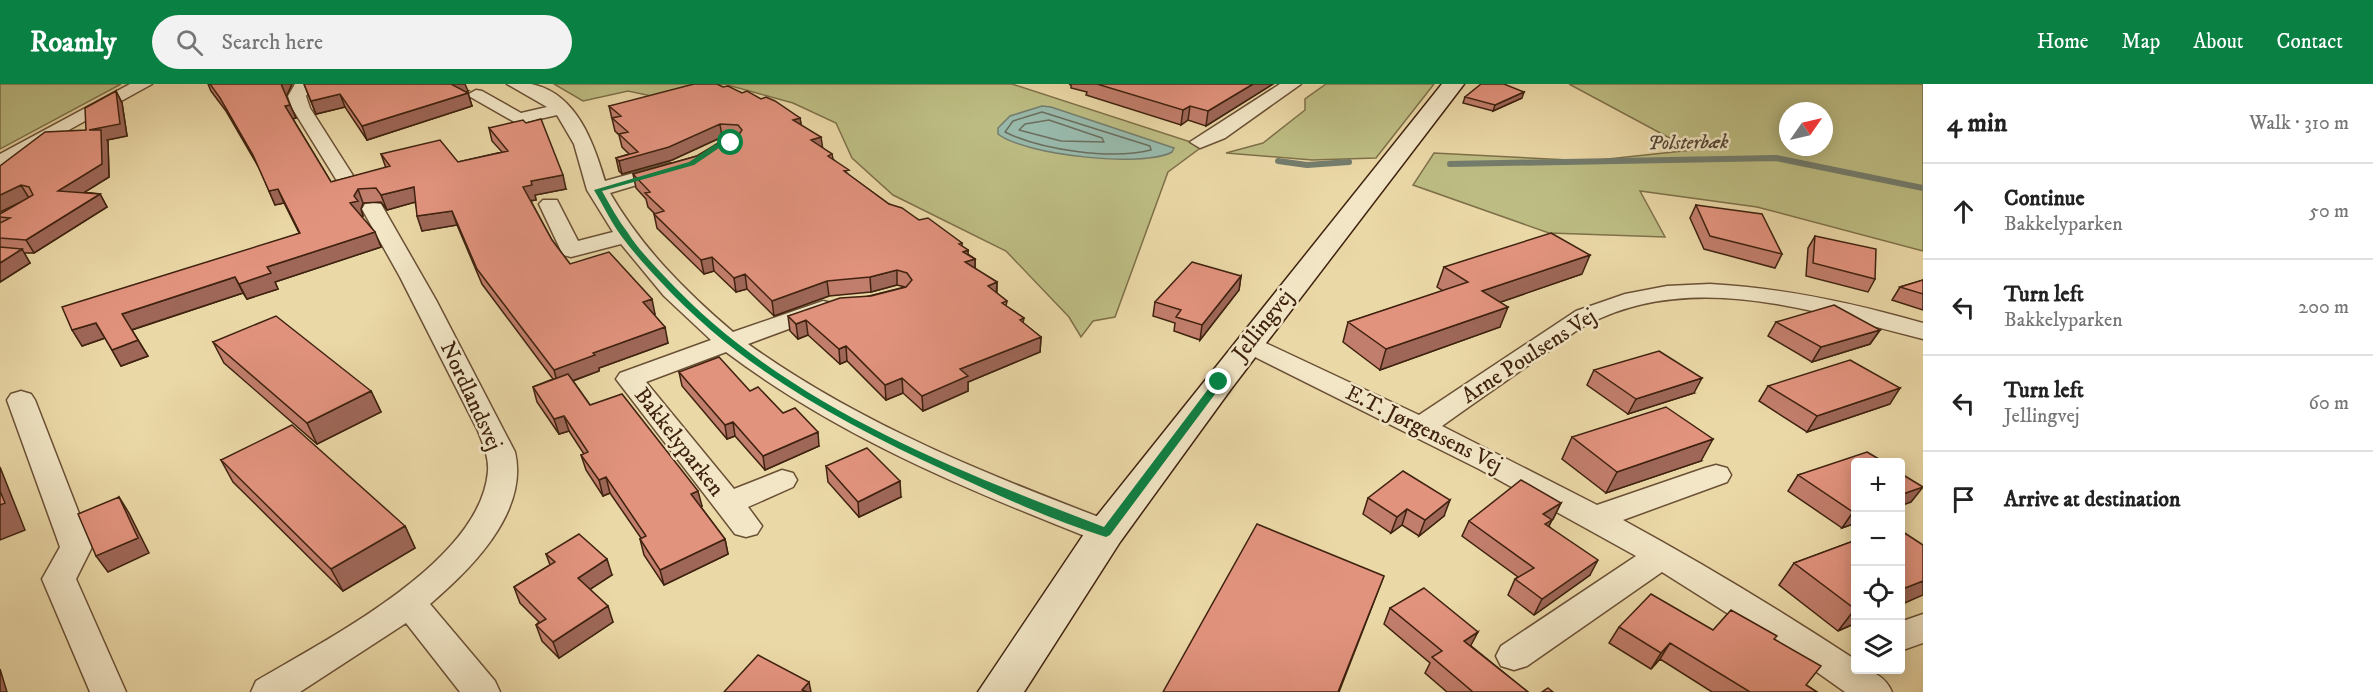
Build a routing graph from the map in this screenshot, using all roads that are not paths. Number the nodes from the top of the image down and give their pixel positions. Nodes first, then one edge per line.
1 (143, 84) edge
2 (304, 84) edge
3 (516, 84) edge
4 (1292, 84) edge
5 (1453, 84) edge
6 (476, 95) dead end
7 (561, 109) junction
8 (1200, 142) dead end
9 (0, 162) edge
10 (691, 163) edge
11 (348, 185) edge
12 (597, 190) junction
13 (550, 204) dead end
14 (373, 209) dead end
15 (625, 236) junction
16 (850, 302) edge
17 (1923, 331) edge
18 (729, 342) junction
19 (1248, 344) junction
20 (21, 400) dead end
21 (1423, 426) junction
22 (1716, 476) dead end
23 (782, 480) dead end
24 (1598, 517) junction
25 (1106, 532) junction
26 (1662, 555) junction
27 (410, 603) junction
28 (1923, 628) edge
29 (1905, 635) edge
30 (1514, 656) dead end
31 (1845, 660) edge
32 (108, 692) edge
33 (269, 692) edge
34 (482, 692) edge
35 (1000, 692) edge
36 (1874, 692) edge

1 - 9 street
2 - 11 street
3 - 7 street
4 - 8 street
5 - 19 main road, Jellingvej
6 - 7 street
7 - 12 street
10 - 12 street
12 - 15 street
13 - 15 street
14 - 27 street, Nordlandsvej
15 - 18 street
16 - 18 street, Bakkelyparken
17 - 21 street, Arne Poulsens Vej
18 - 23 street, Bakkelyparken
18 - 25 street
19 - 21 street, E.T. Jørgensens Vej
19 - 25 main road, Jellingvej
20 - 32 street
21 - 24 street, E.T. Jørgensens Vej
22 - 24 street
24 - 26 street, E.T. Jørgensens Vej
25 - 35 main road, Jellingvej
26 - 30 street
26 - 31 street, E.T. Jørgensens Vej
27 - 33 street, Nordlandsvej
27 - 34 street
28 - 29 street
31 - 36 street, E.T. Jørgensens Vej

